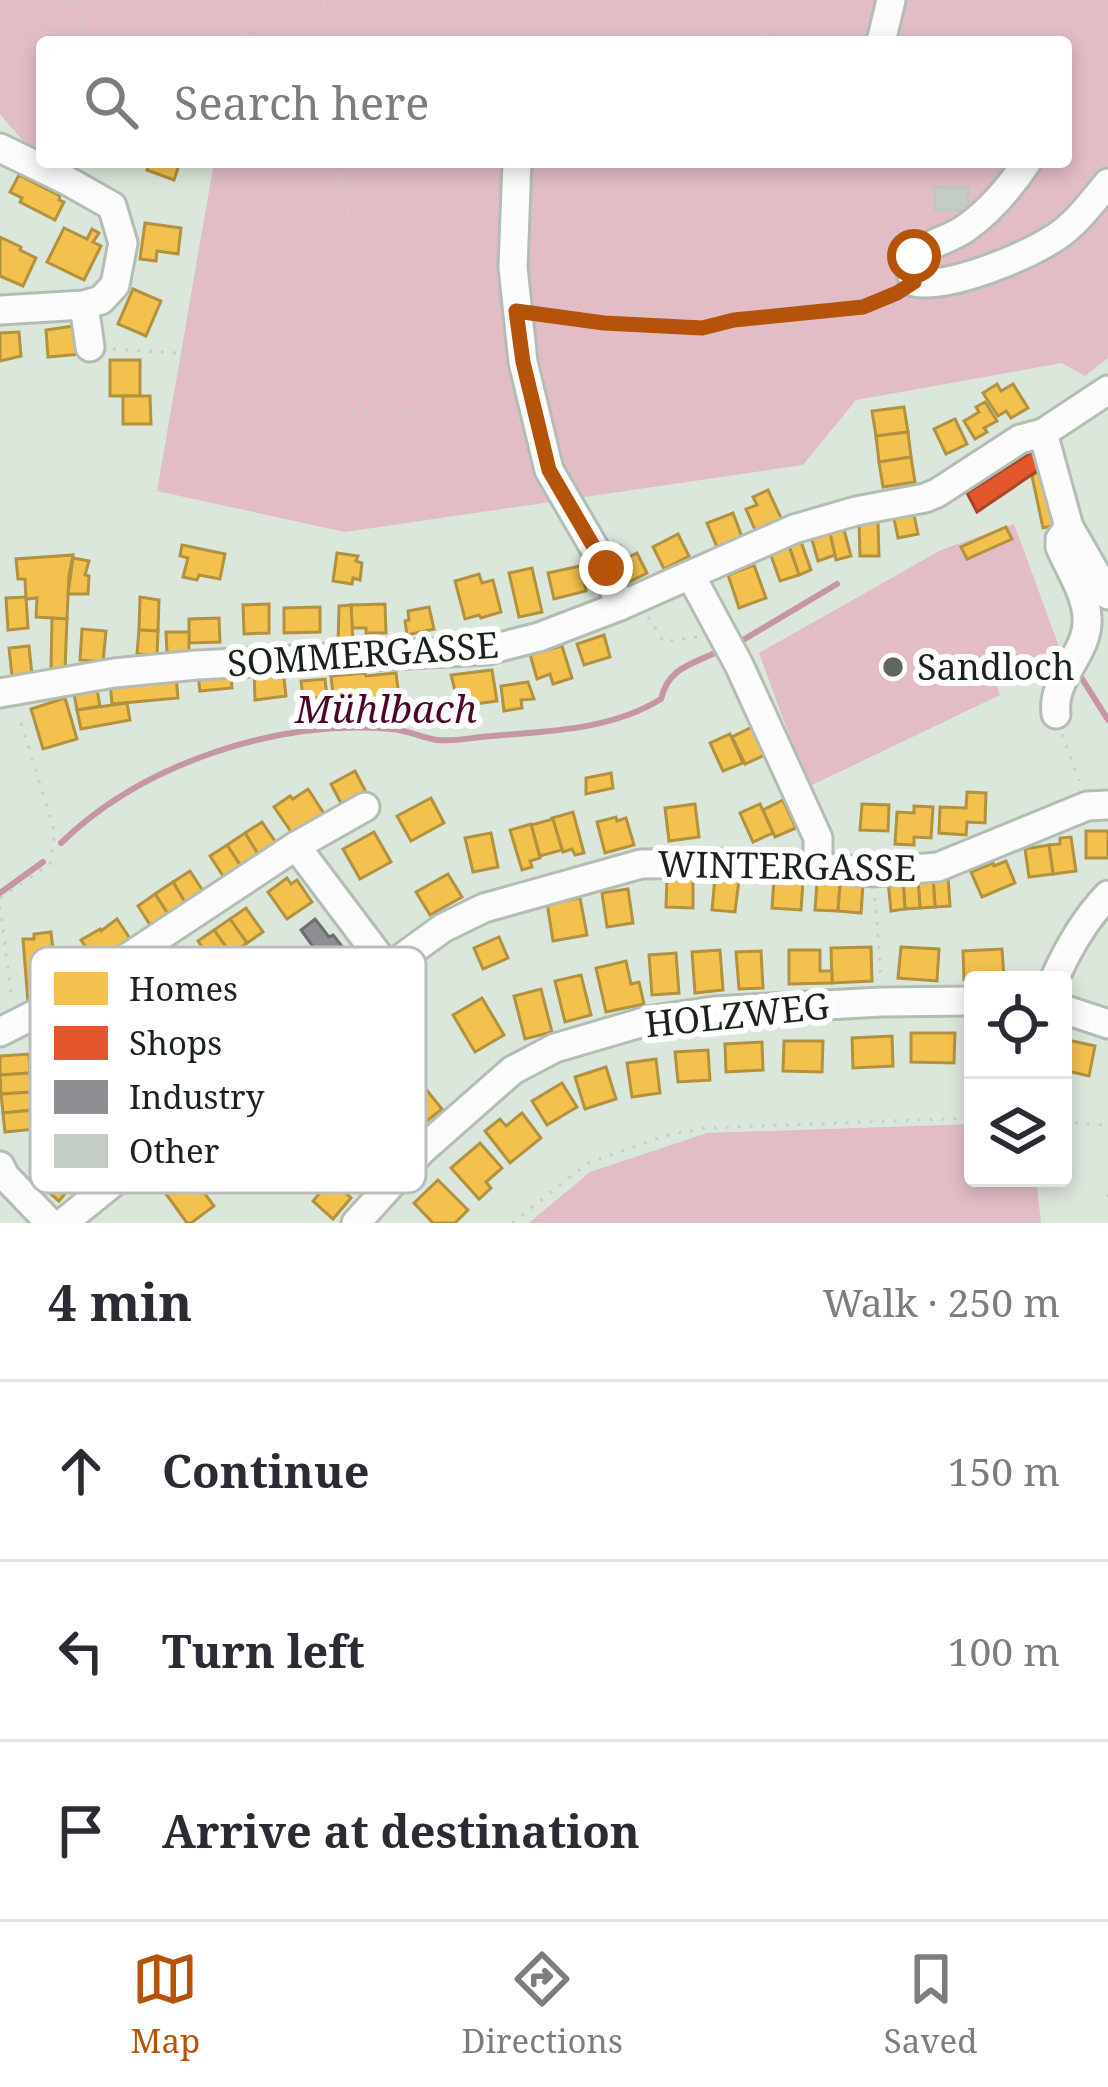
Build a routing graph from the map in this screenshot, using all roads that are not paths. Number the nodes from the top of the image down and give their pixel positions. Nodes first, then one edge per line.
1 (891, 0) edge
2 (882, 36) edge
3 (0, 148) edge
4 (36, 165) edge
5 (41, 168) edge
6 (517, 168) edge
7 (1023, 168) edge
8 (1108, 183) edge
9 (84, 305) junction
10 (0, 310) edge
11 (90, 347) road end
12 (1108, 390) edge
13 (1043, 433) junction
14 (1069, 526) junction
15 (691, 576) junction
16 (1108, 596) edge
17 (628, 602) junction
18 (6, 692) edge
19 (1055, 714) road end
20 (1108, 806) edge
21 (365, 807) dead end
22 (296, 846) junction
23 (818, 868) junction
24 (1108, 895) edge
25 (144, 947) edge
26 (372, 947) edge
27 (416, 947) edge
28 (1058, 971) edge
29 (964, 1001) edge
30 (1072, 1012) edge
31 (1108, 1024) edge
32 (426, 1146) edge
33 (2, 1174) edge
34 (100, 1193) edge
35 (383, 1193) edge
36 (50, 1223) edge
37 (63, 1223) edge
38 (356, 1223) edge

1 - 2 street
3 - 4 street
5 - 9 street
6 - 17 street
7 - 8 street
9 - 10 street
9 - 11 street
12 - 13 street, SOMMERGASSE
13 - 14 street
13 - 15 street, SOMMERGASSE
14 - 16 street
14 - 19 street
15 - 17 street, SOMMERGASSE
15 - 23 street
17 - 18 street, SOMMERGASSE
20 - 23 street, WINTERGASSE
21 - 22 street
22 - 25 street
22 - 26 street
23 - 27 street, WINTERGASSE
24 - 28 street
29 - 32 street, HOLZWEG
30 - 31 street
33 - 36 street
34 - 37 street, WINTERGASSE
35 - 38 street, HOLZWEG

